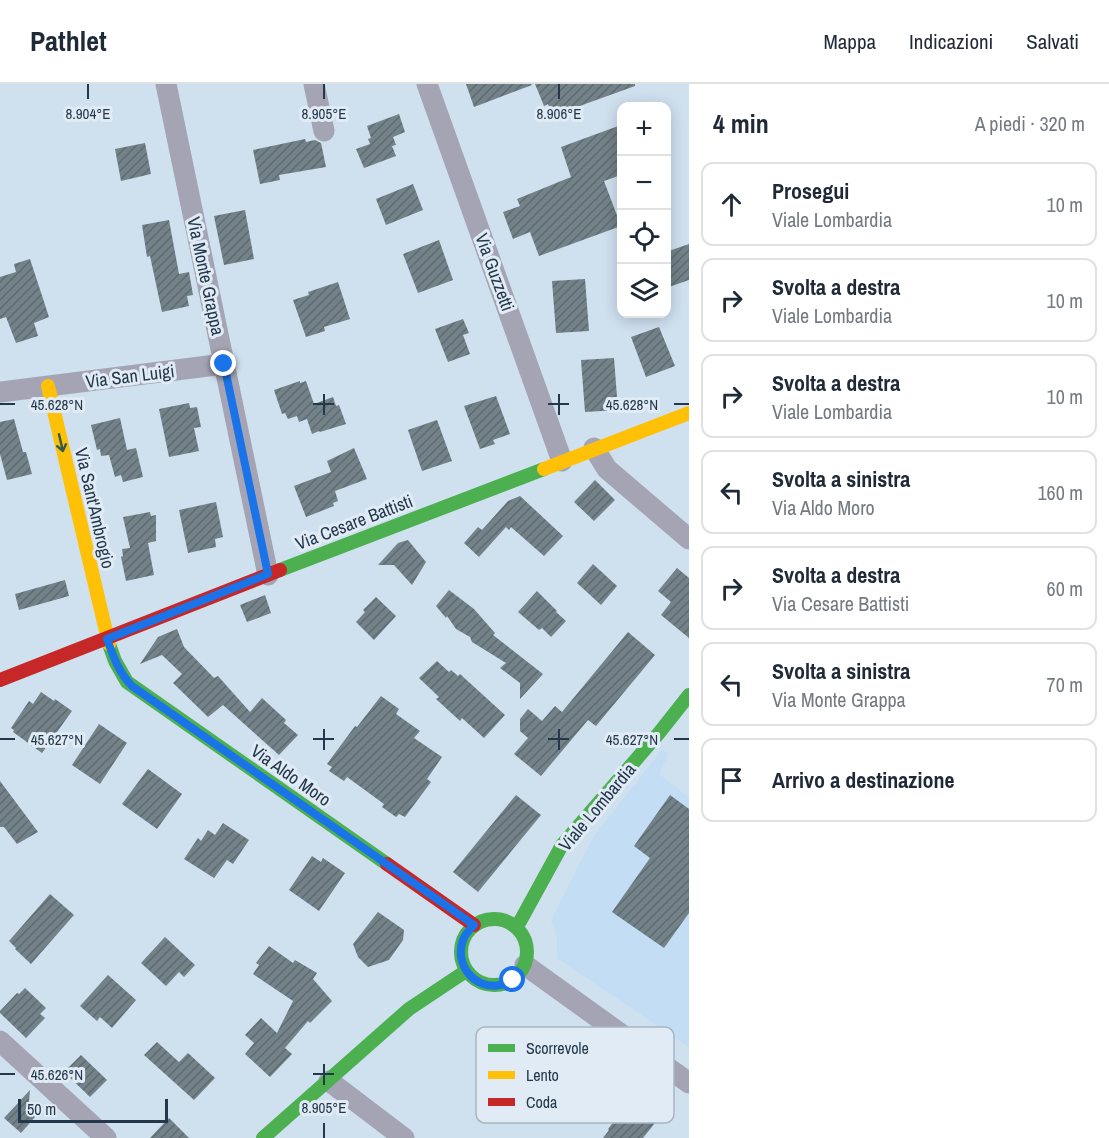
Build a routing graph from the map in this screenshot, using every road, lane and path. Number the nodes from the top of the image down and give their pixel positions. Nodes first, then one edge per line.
1 (166, 84) edge
2 (315, 84) edge
3 (427, 84) edge
4 (324, 131) dead end
5 (224, 364) junction
6 (48, 386) junction
7 (0, 392) edge
8 (689, 413) edge
9 (594, 448) junction
10 (562, 461) junction
11 (689, 539) edge
12 (268, 574) junction
13 (107, 639) junction
14 (0, 681) edge
15 (689, 695) edge
16 (474, 925) junction
17 (517, 927) junction
18 (525, 965) junction
19 (466, 971) junction
20 (611, 1027) edge
21 (0, 1041) edge
22 (674, 1072) edge
23 (329, 1081) junction
24 (689, 1083) edge
25 (106, 1138) edge
26 (263, 1138) edge
27 (404, 1138) edge

1 - 5 street, Via Monte Grappa
2 - 4 street
3 - 10 street, Via Guzzetti
5 - 6 street, Via San Luigi
5 - 12 street, Via Monte Grappa
6 - 7 street, Via San Luigi
6 -> 13 street, Via Sant'Ambrogio
8 - 9 street, Via Cesare Battisti
9 - 10 street, Via Cesare Battisti
9 - 11 street
10 - 12 street, Via Cesare Battisti
12 - 13 street, Via Cesare Battisti
13 - 14 street, Via Cesare Battisti
13 - 16 street, Via Aldo Moro
15 - 17 street, Viale Lombardia
16 - 17 street
16 - 19 street
17 - 18 street
18 - 19 street
18 - 20 street
19 - 23 street
21 - 25 street
22 - 24 street
23 - 26 street
23 - 27 street

